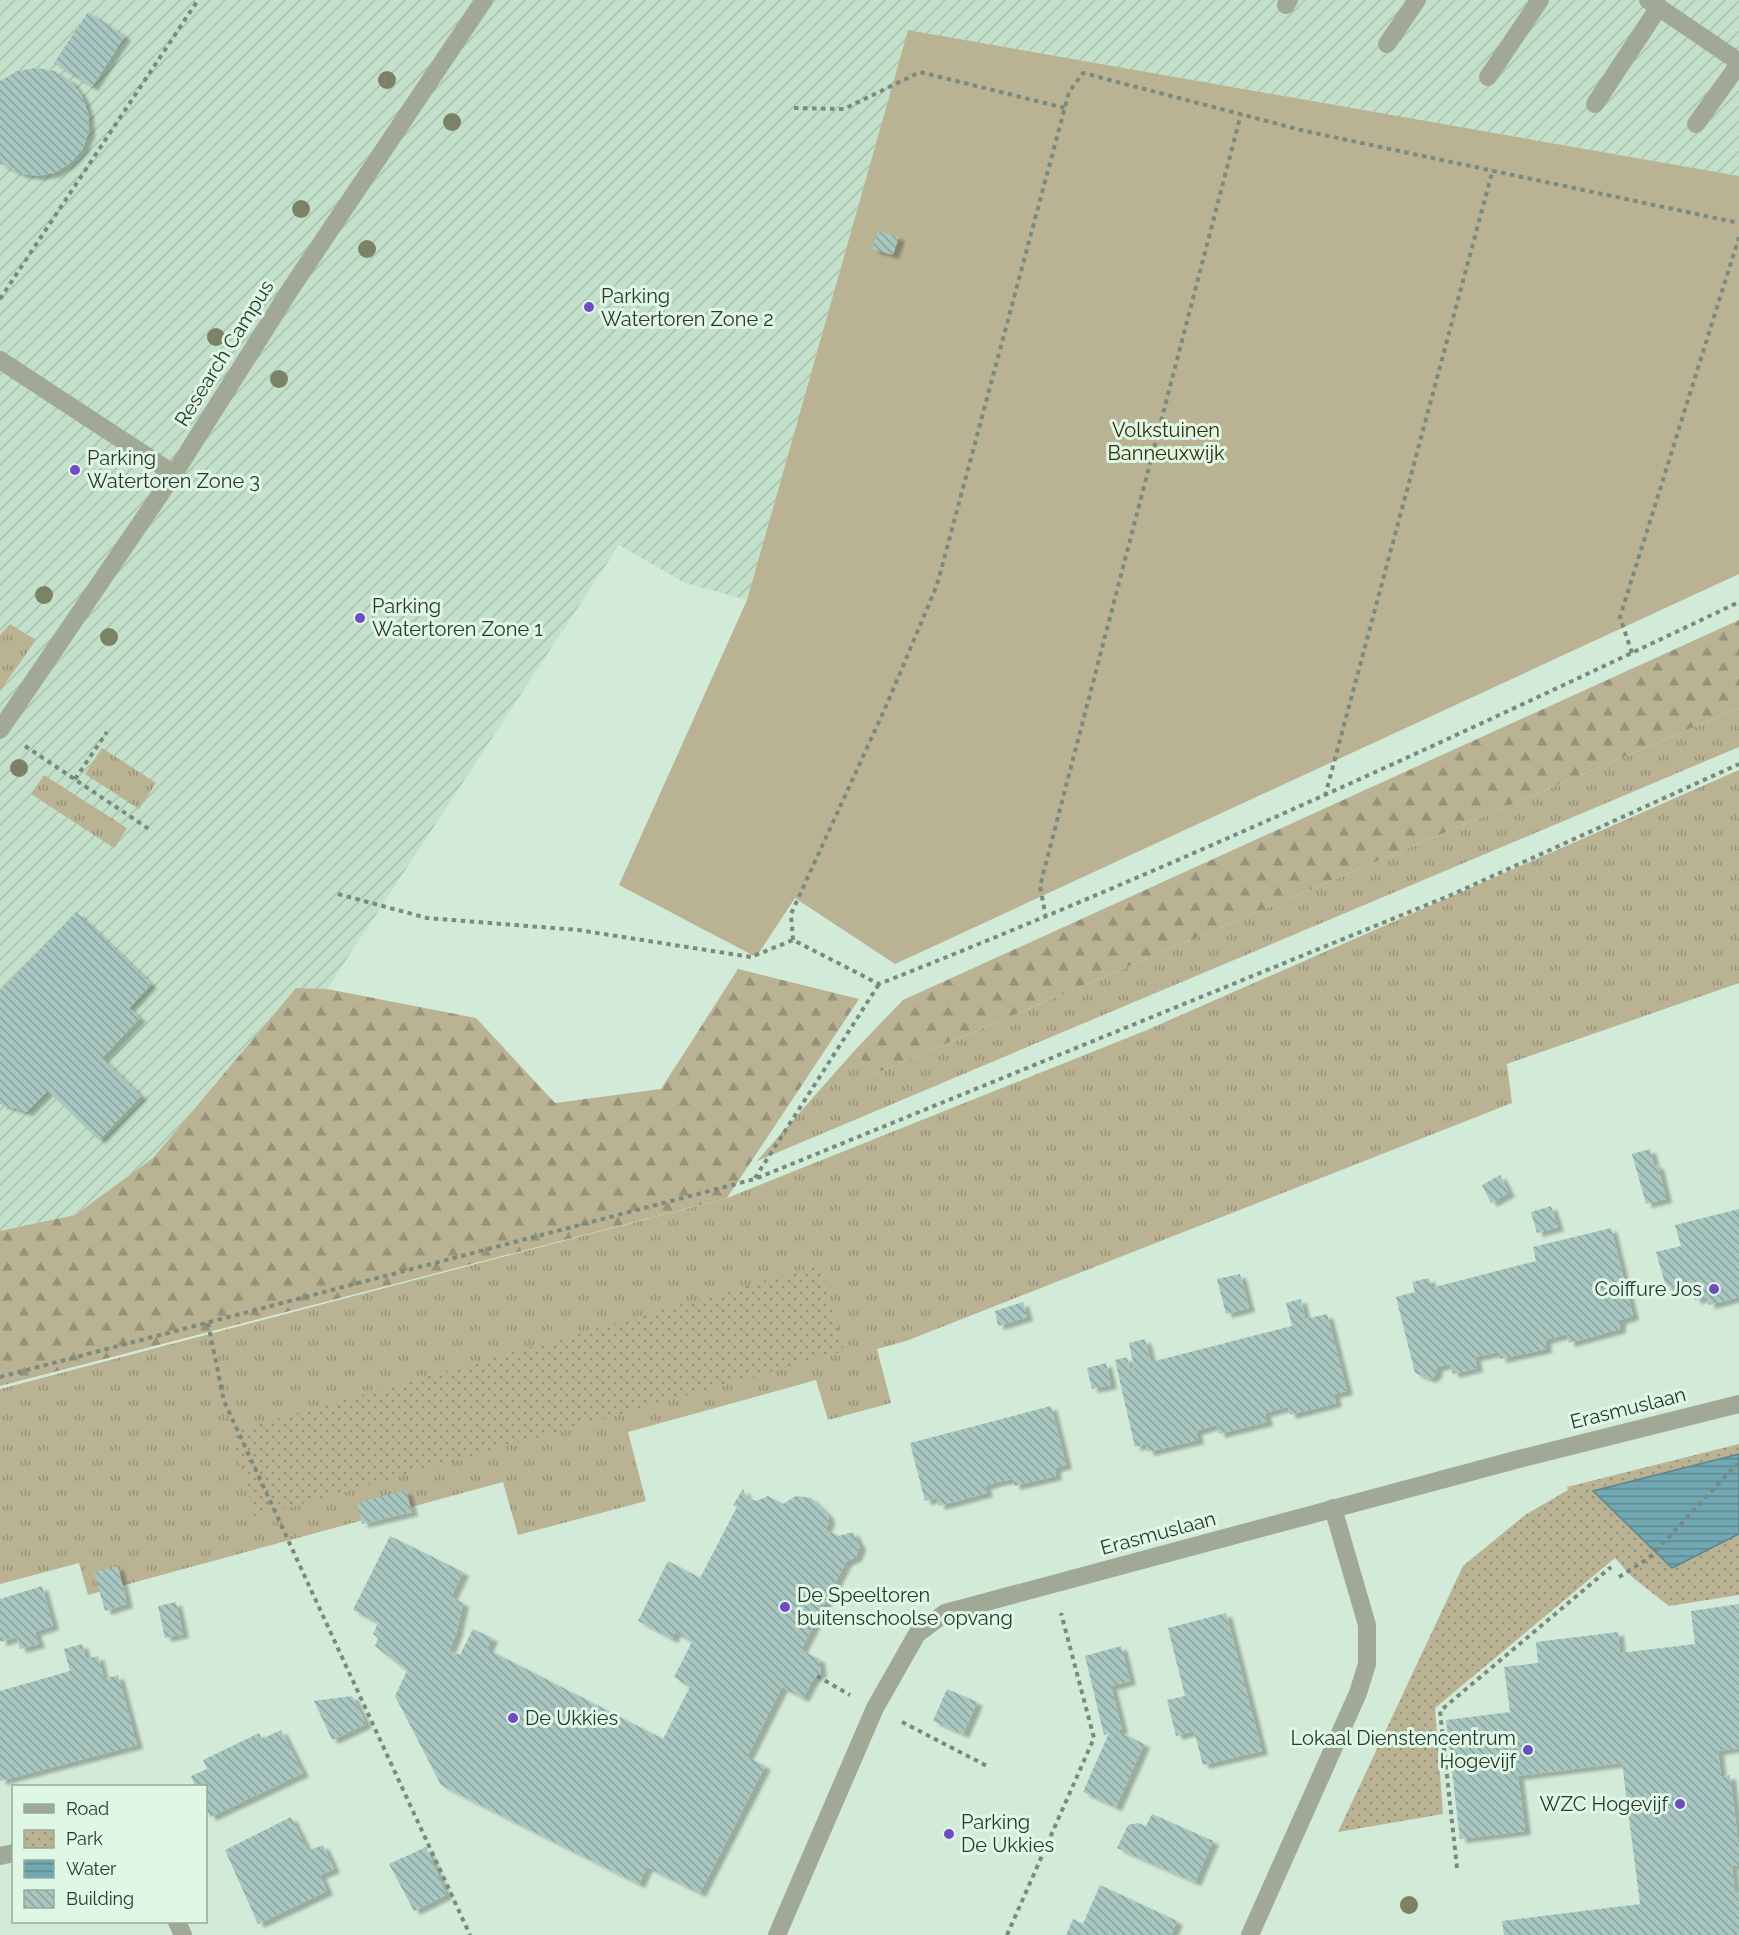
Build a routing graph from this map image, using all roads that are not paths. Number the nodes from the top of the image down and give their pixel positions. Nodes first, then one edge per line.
1 (484, 0) edge
2 (1417, 0) edge
3 (1540, 0) edge
4 (1654, 4) edge
5 (1387, 44) dead end
6 (1739, 63) edge
7 (1488, 77) dead end
8 (1595, 104) dead end
9 (1696, 124) dead end
10 (0, 360) edge
11 (174, 474) junction
12 (0, 730) edge
13 (1739, 1404) edge
14 (1333, 1508) junction
15 (777, 1935) edge
16 (1250, 1935) edge

1 - 11 street, Research Campus
2 - 5 street
3 - 7 street
4 - 6 street
4 - 8 street
6 - 9 street
10 - 11 street
11 - 12 street, Research Campus
13 - 14 street, Erasmuslaan
14 - 15 street, Erasmuslaan
14 - 16 street

